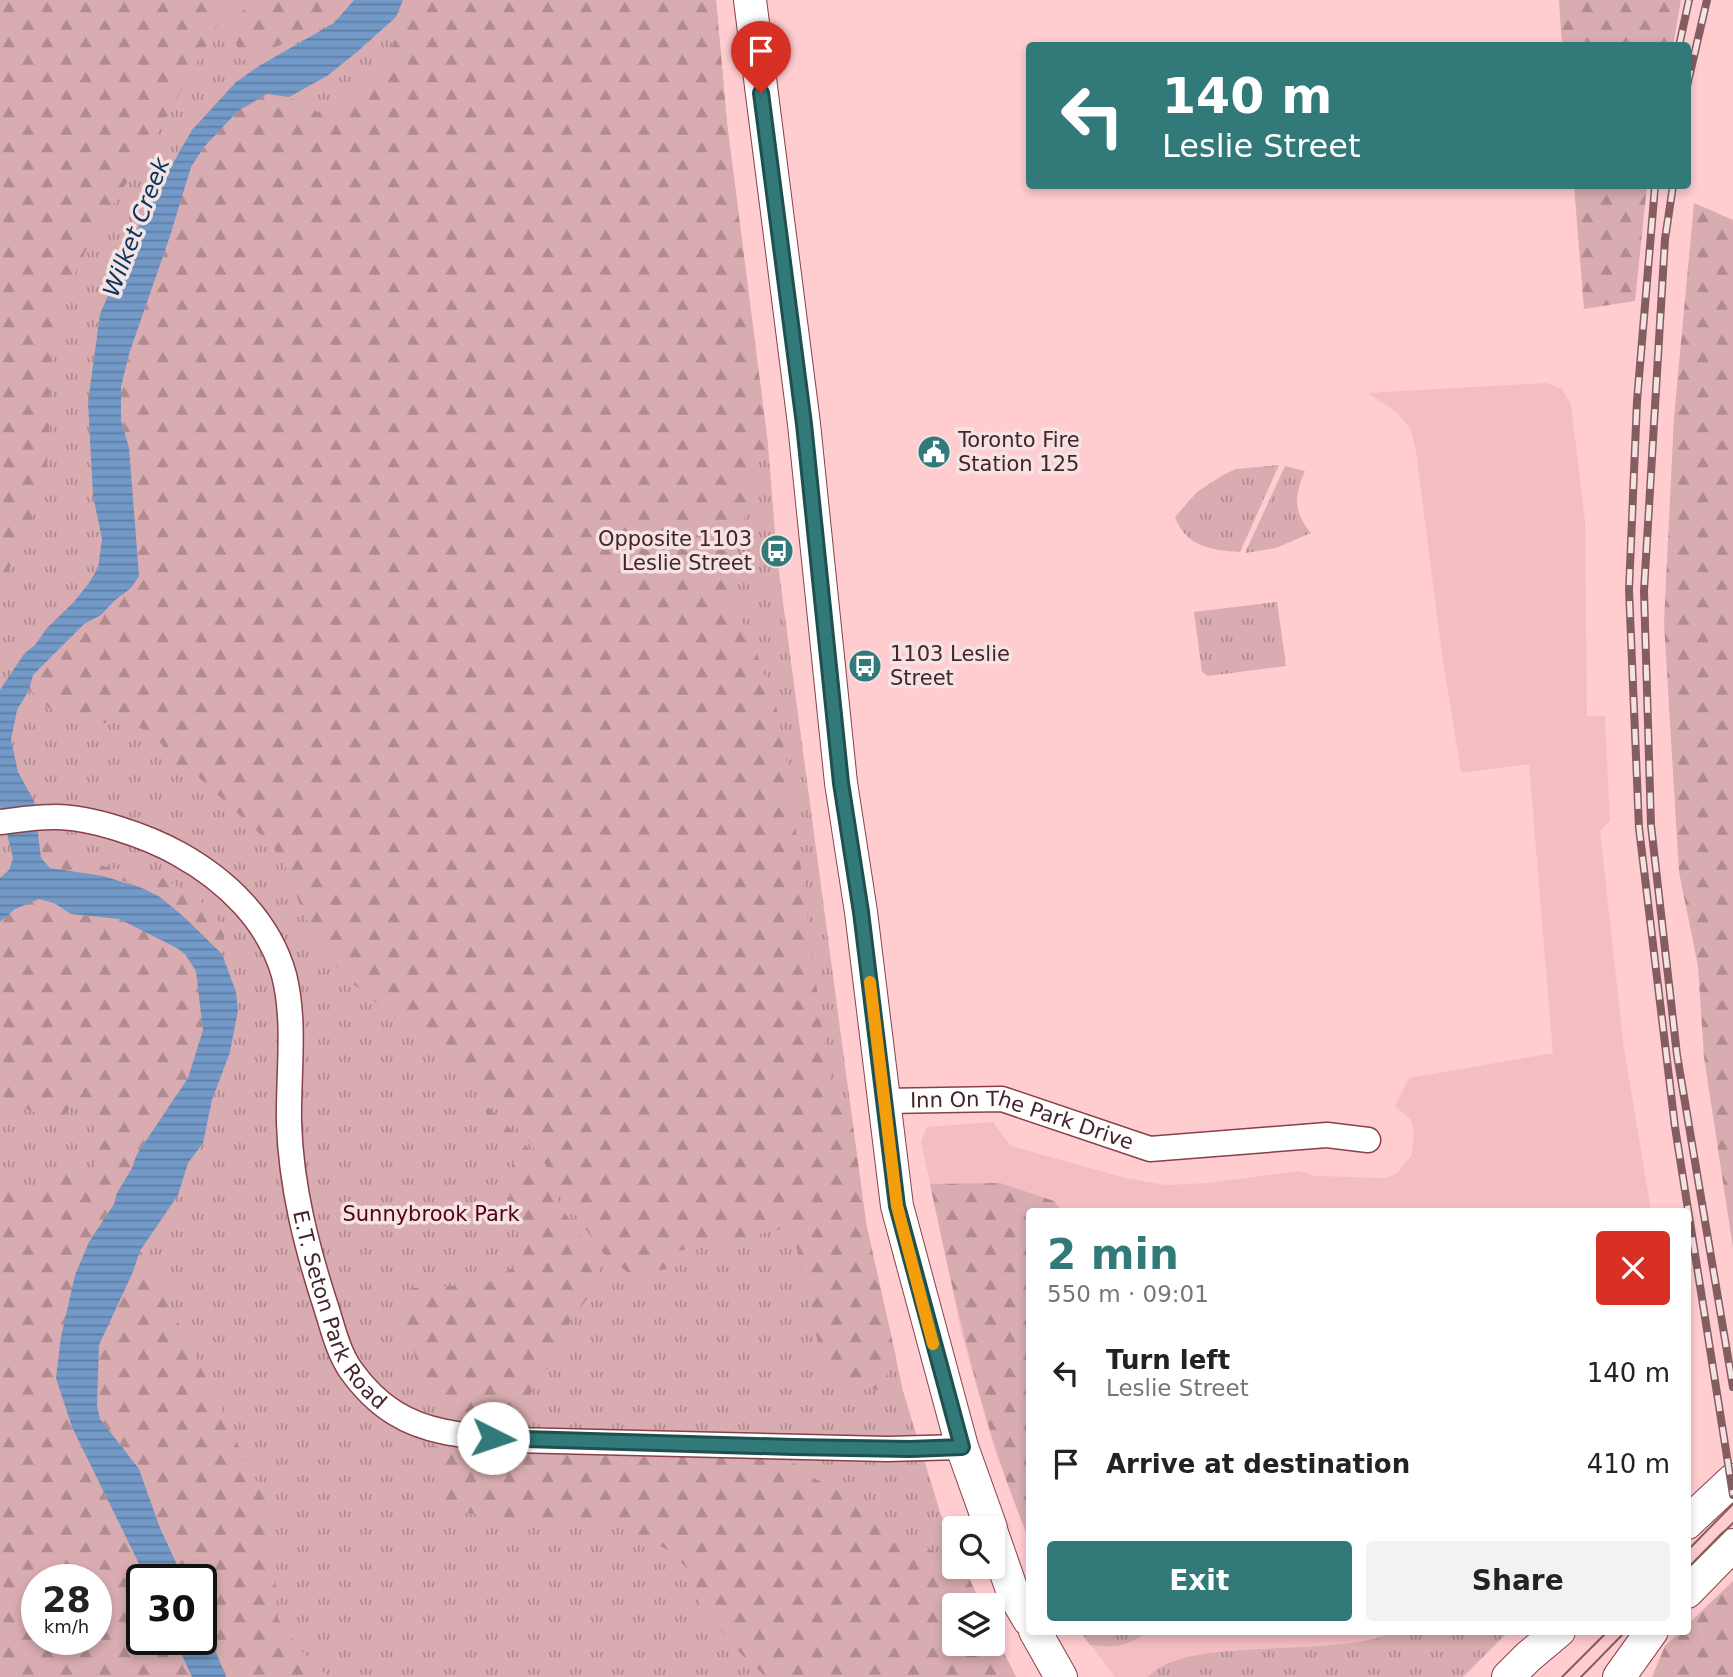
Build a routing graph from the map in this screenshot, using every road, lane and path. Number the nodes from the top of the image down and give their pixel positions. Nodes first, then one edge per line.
1 (750, 0) edge
2 (0, 822) edge
3 (885, 1101) junction
4 (1368, 1140) dead end
5 (962, 1447) junction
6 (1733, 1480) edge
7 (986, 1516) edge
8 (1691, 1519) edge
9 (1733, 1545) edge
10 (1005, 1570) edge
11 (1691, 1588) edge
12 (1026, 1615) edge
13 (1037, 1635) edge
14 (1555, 1635) edge
15 (1649, 1635) edge
16 (1061, 1677) edge
17 (1508, 1677) edge
18 (1619, 1677) edge

1 - 3 main road
2 - 5 street, E.T. Seton Park Road
3 - 4 street, Inn On The Park Drive
3 - 5 main road
5 - 7 main road
6 - 8 main road
9 - 11 main road
10 - 12 main road
13 - 16 main road
14 - 17 main road
15 - 18 main road

